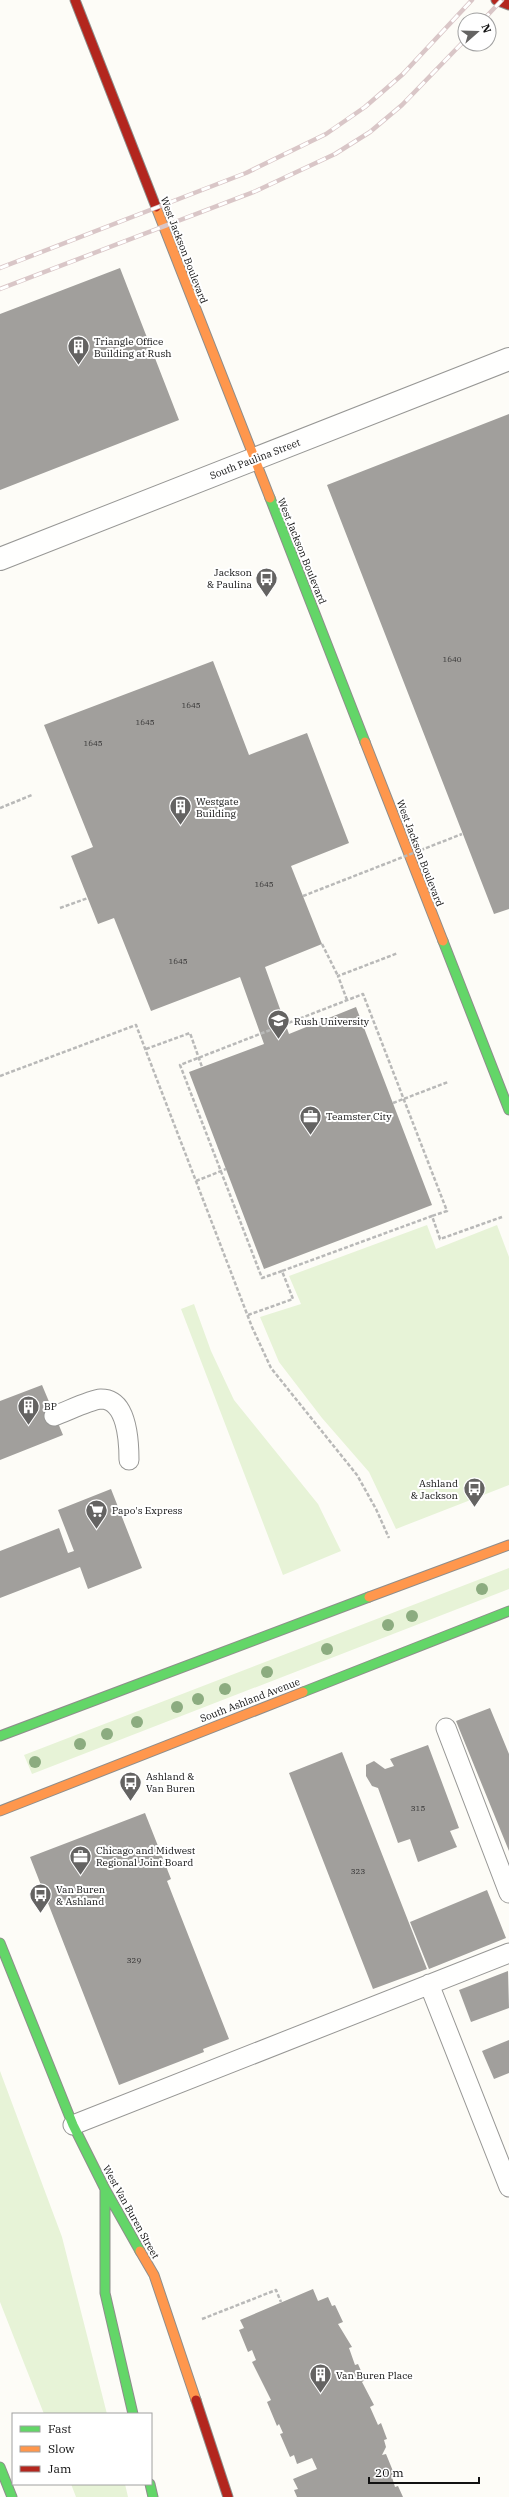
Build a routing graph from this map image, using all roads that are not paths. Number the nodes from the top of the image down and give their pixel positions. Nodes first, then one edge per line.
1 (75, 0) edge
2 (496, 0) edge
3 (509, 5) edge
4 (509, 359) edge
5 (253, 459) junction
6 (0, 559) edge
7 (509, 1110) edge
8 (54, 1416) dead end
9 (129, 1460) dead end
10 (509, 1545) edge
11 (509, 1611) edge
12 (446, 1728) dead end
13 (0, 1736) edge
14 (0, 1811) edge
15 (509, 1893) edge
16 (0, 1942) edge
17 (509, 1953) edge
18 (429, 1984) junction
19 (73, 2125) junction
20 (509, 2187) edge
21 (105, 2189) junction
22 (133, 2413) edge
23 (0, 2467) edge
24 (150, 2485) edge
25 (12, 2497) edge
26 (153, 2497) edge
27 (228, 2497) edge

1 - 5 main road, West Jackson Boulevard
2 - 3 main road
4 - 5 street, South Paulina Street
5 - 6 street, South Paulina Street
5 - 7 main road, West Jackson Boulevard
8 - 9 lane
10 - 13 main road
11 - 14 main road, South Ashland Avenue
12 - 15 lane
16 - 19 main road, West Van Buren Street
17 - 18 lane
18 - 19 lane
18 - 20 lane
19 - 21 main road, West Van Buren Street
21 - 22 main road
21 - 27 main road, West Van Buren Street
23 - 25 main road
24 - 26 main road

